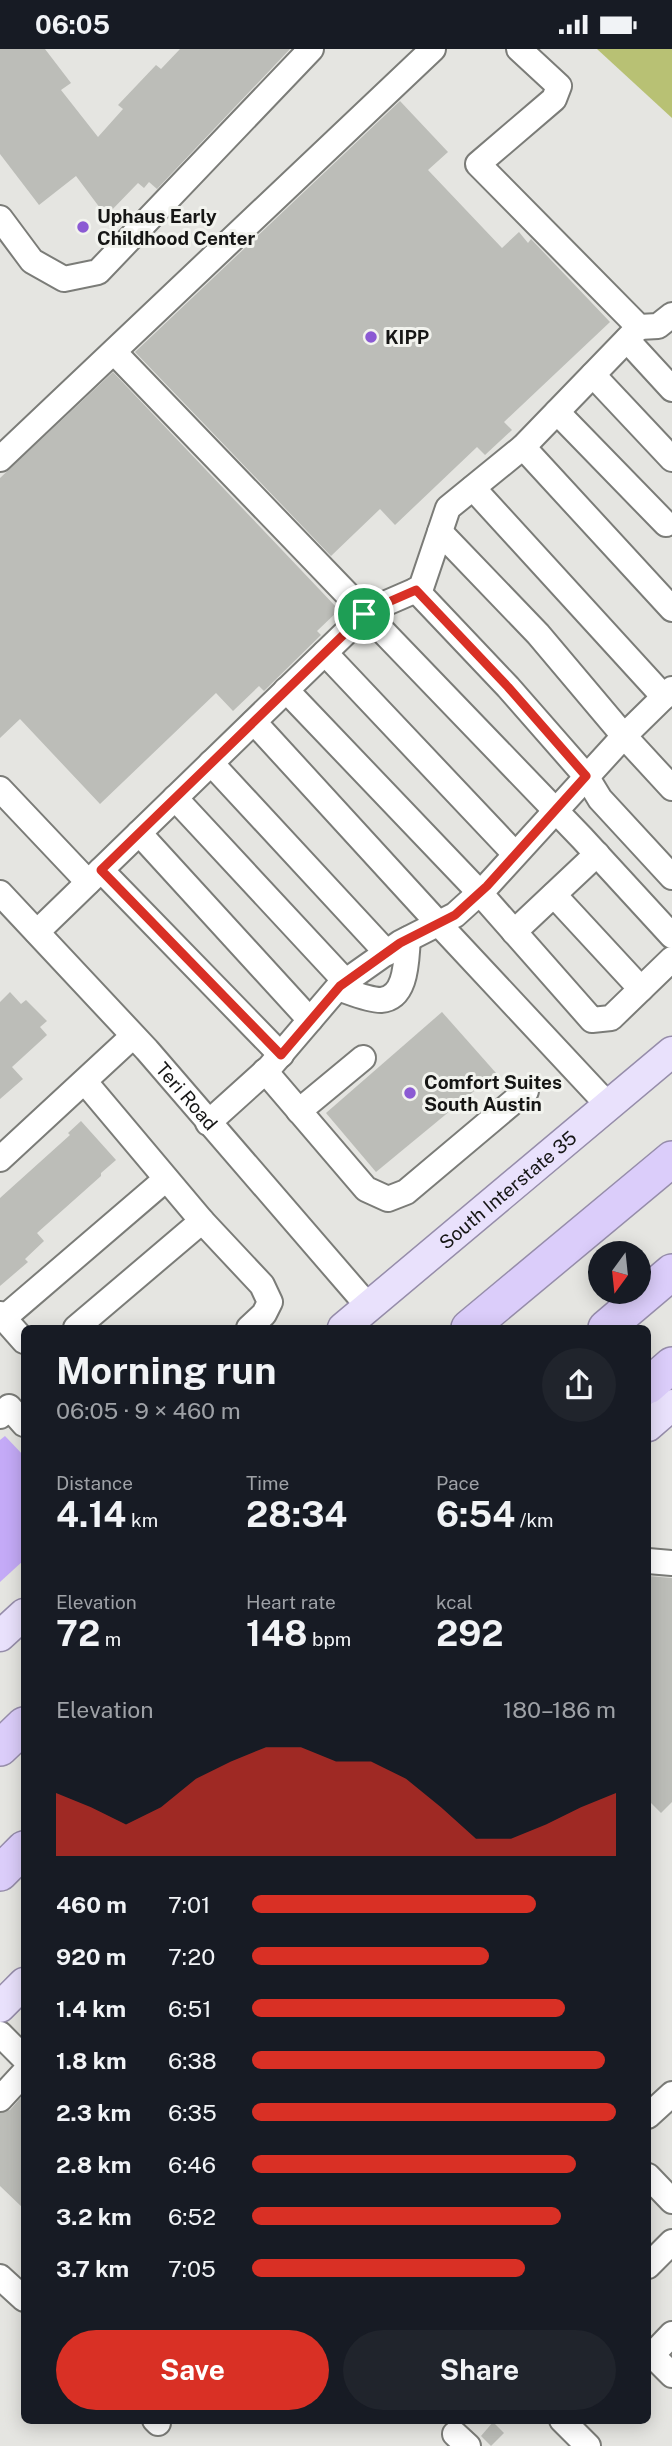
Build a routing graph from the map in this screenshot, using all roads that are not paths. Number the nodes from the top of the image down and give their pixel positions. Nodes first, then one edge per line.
1 (310, 49) edge
2 (433, 49) edge
3 (519, 49) edge
4 (0, 218) edge
5 (9, 246) edge
6 (672, 315) edge
7 (633, 334) junction
8 (114, 352) junction
9 (593, 375) junction
10 (672, 389) edge
11 (557, 412) junction
12 (523, 447) junction
13 (0, 459) edge
14 (672, 459) edge
15 (473, 488) junction
16 (670, 525) edge
17 (440, 532) junction
18 (416, 590) junction
19 (672, 609) edge
20 (364, 614) junction
21 (325, 653) junction
22 (286, 690) junction
23 (668, 693) edge
24 (254, 722) junction
25 (624, 736) junction
26 (211, 763) junction
27 (586, 776) junction
28 (672, 788) edge
29 (0, 789) edge
30 (175, 798) junction
31 (555, 811) junction
32 (139, 833) junction
33 (515, 854) junction
34 (597, 854) junction
35 (95, 876) junction
36 (672, 877) edge
37 (0, 893) edge
38 (480, 893) junction
39 (554, 895) junction
40 (438, 923) junction
41 (37, 932) junction
42 (514, 932) junction
43 (672, 936) edge
44 (408, 939) junction
45 (387, 953) junction
46 (672, 959) edge
47 (342, 985) junction
48 (641, 989) junction
49 (310, 1020) junction
50 (133, 1036) junction
51 (672, 1052) edge
52 (363, 1058) dead end
53 (273, 1063) junction
54 (85, 1082) junction
55 (526, 1091) dead end
56 (608, 1105) junction
57 (299, 1111) junction
58 (208, 1123) junction
59 (0, 1159) edge
60 (672, 1159) edge
61 (166, 1179) junction
62 (202, 1221) junction
63 (672, 1272) edge
64 (368, 1306) junction
65 (2, 1316) edge
66 (80, 1325) edge
67 (251, 1325) edge
68 (346, 1325) edge
69 (473, 1325) edge
70 (610, 1325) edge
71 (21, 1338) edge
72 (672, 1365) edge
73 (660, 1412) edge
74 (651, 1562) edge
75 (672, 1563) edge
76 (21, 1617) edge
77 (0, 1636) edge
78 (21, 1728) edge
79 (0, 1748) edge
80 (21, 1852) edge
81 (0, 1873) edge
82 (21, 1986) edge
83 (0, 2007) edge
84 (0, 2034) edge
85 (21, 2055) edge
86 (21, 2076) edge
87 (672, 2094) edge
88 (0, 2099) edge
89 (651, 2113) edge
90 (672, 2242) edge
91 (651, 2263) edge
92 (0, 2277) edge
93 (21, 2296) edge
94 (672, 2334) edge
95 (651, 2356) edge
96 (651, 2358) edge
97 (672, 2375) edge
98 (572, 2424) edge
99 (588, 2446) edge

1 - 5 street
2 - 8 street
3 - 7 street
4 - 5 street
6 - 7 street
7 - 9 street
7 - 10 street
8 - 13 street
8 - 20 street
9 - 11 street
9 - 14 street
11 - 12 street
11 - 16 street
12 - 15 street
12 - 19 street
15 - 17 street
15 - 23 street
17 - 18 street
17 - 25 street
18 - 20 street
18 - 27 street
20 - 21 street
20 - 31 street
21 - 22 street
21 - 33 street
22 - 24 street
22 - 38 street
23 - 25 street
24 - 26 street
24 - 40 street
25 - 27 street
25 - 28 street
26 - 30 street
26 - 45 street
27 - 31 street
27 - 36 street
29 - 35 street
30 - 32 street
30 - 47 street
31 - 33 street
31 - 34 street
32 - 35 street
32 - 49 street
33 - 38 street
34 - 39 street
34 - 43 street
35 - 41 street
35 - 53 street
37 - 41 street, Teri Road
38 - 40 street
38 - 42 street
39 - 42 street
39 - 48 street
40 - 44 street
40 - 56 street
41 - 50 street, Teri Road
42 - 48 street
44 - 45 street
44 - 47 street
45 - 47 street
46 - 48 street
47 - 49 street
49 - 53 street
50 - 54 street
50 - 58 street, Teri Road
51 - 56 main road, South Interstate 35
52 - 57 street
53 - 57 street
53 - 58 street
54 - 59 street
54 - 61 street
55 - 57 street
56 - 64 main road, South Interstate 35
58 - 64 street, Teri Road
60 - 69 highway
61 - 62 street
61 - 65 street
62 - 66 street
62 - 67 street
63 - 70 highway
64 - 68 main road, South Interstate 35
65 - 71 street
72 - 73 highway
74 - 75 street
76 - 77 main road
78 - 79 highway
80 - 81 highway
82 - 83 main road
84 - 85 street
86 - 88 street
87 - 89 street
90 - 91 street
92 - 93 street
94 - 95 street
96 - 97 street
98 - 99 street

